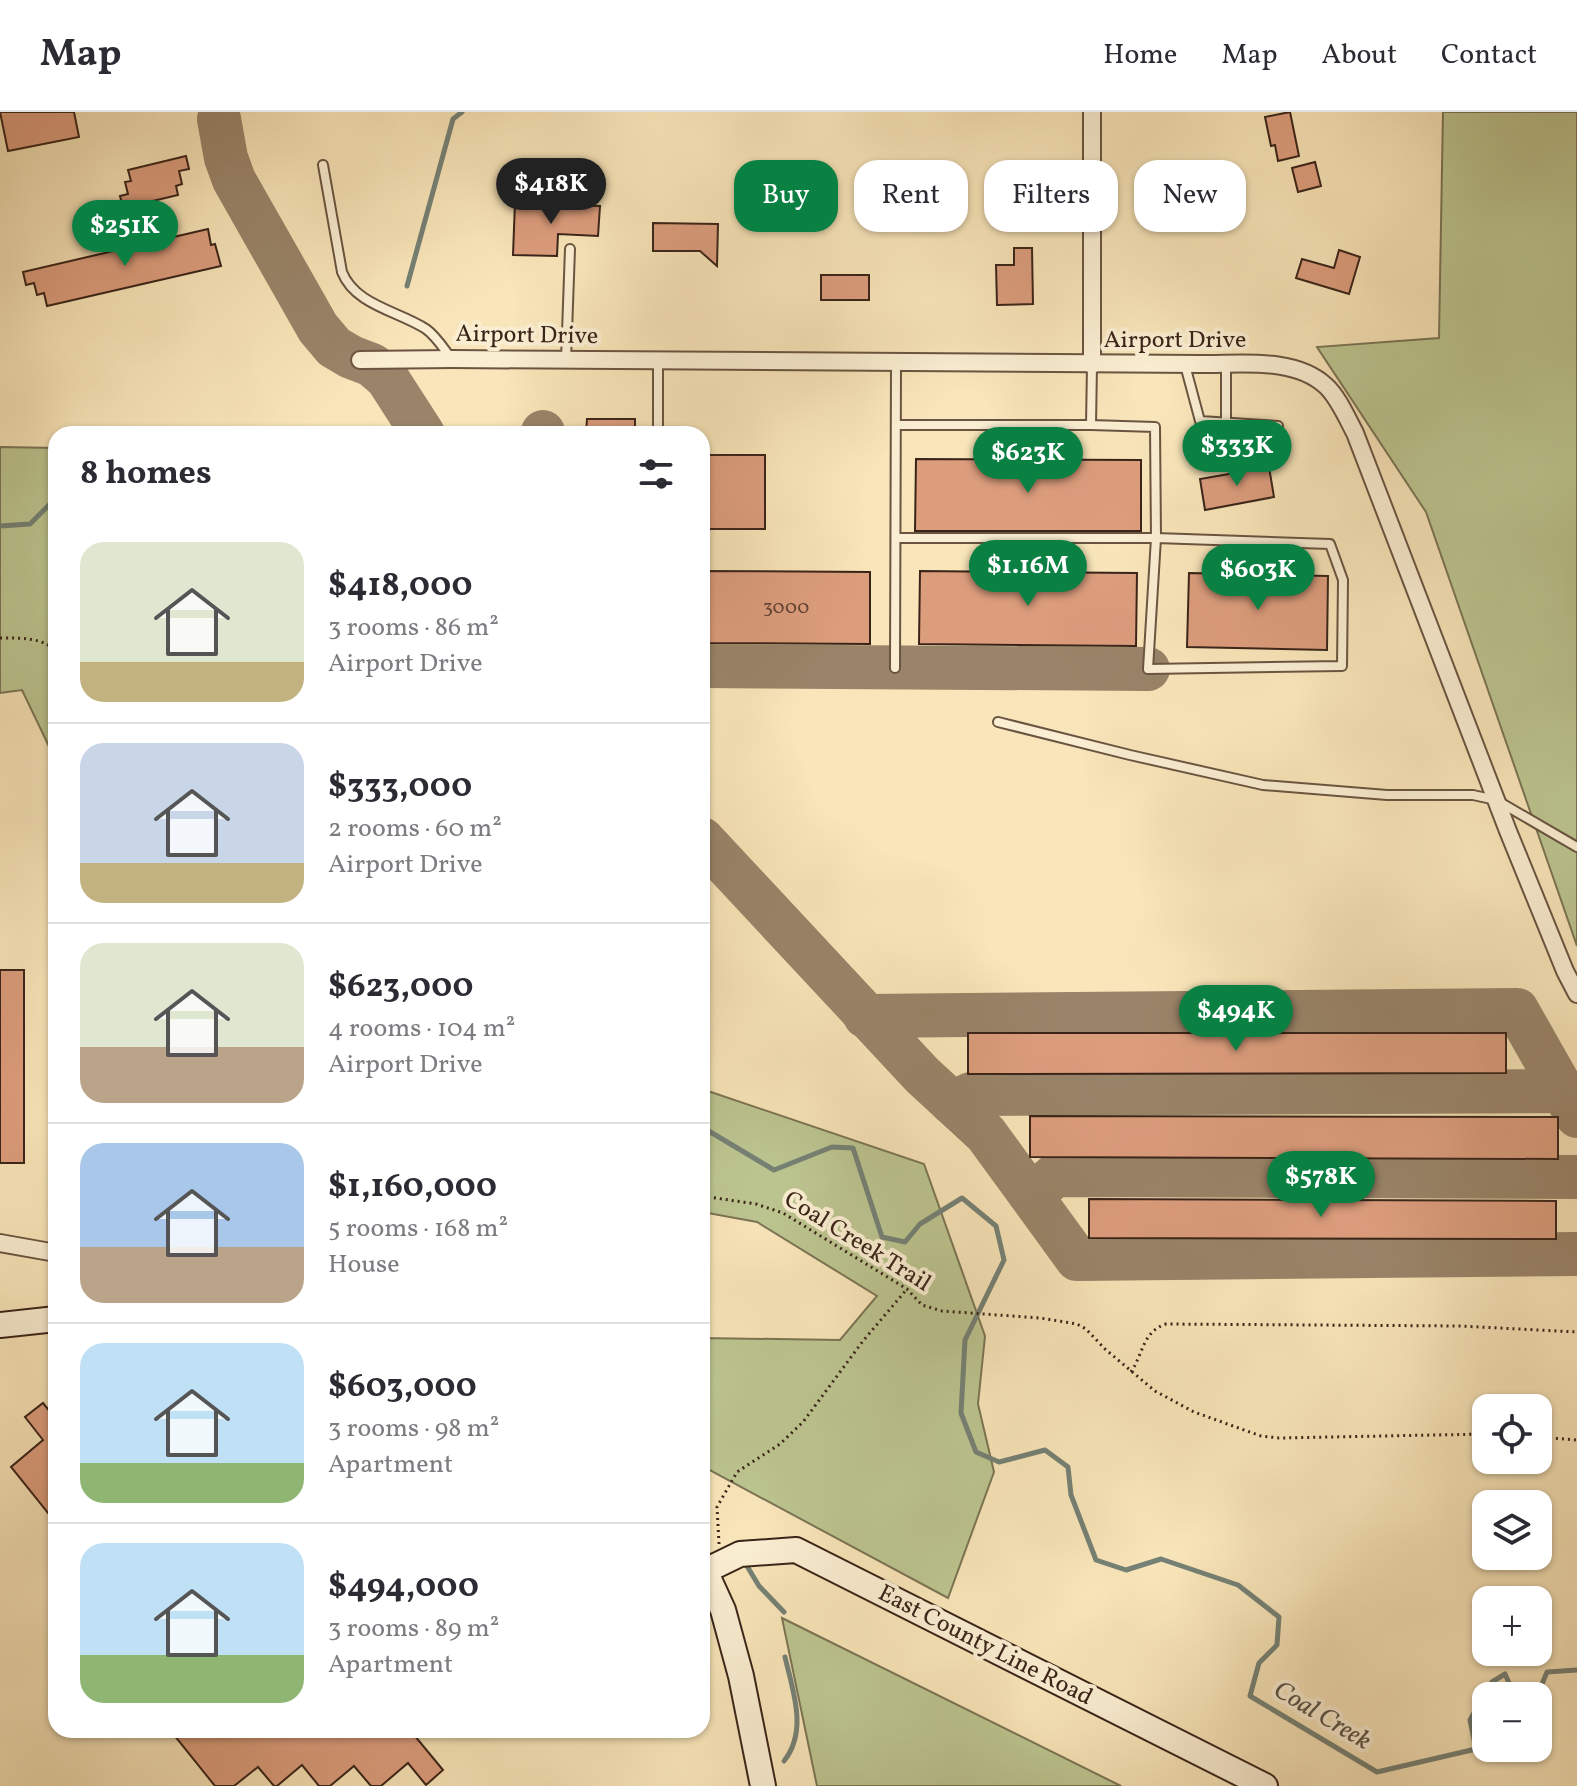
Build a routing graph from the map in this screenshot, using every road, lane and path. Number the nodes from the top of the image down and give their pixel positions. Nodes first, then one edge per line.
1 (1092, 112) edge
2 (323, 165) dead end
3 (570, 249) dead end
4 (452, 359) junction
5 (360, 360) dead end
6 (566, 360) junction
7 (658, 361) junction
8 (896, 363) junction
9 (1185, 364) junction
10 (1092, 365) junction
11 (1226, 365) junction
12 (1226, 423) junction
13 (896, 425) junction
14 (1091, 425) junction
15 (658, 426) edge
16 (1278, 426) dead end
17 (896, 538) junction
18 (1156, 538) junction
19 (0, 638) edge
20 (48, 644) edge
21 (895, 668) dead end
22 (998, 722) dead end
23 (1496, 800) junction
24 (1577, 847) edge
25 (1577, 994) edge
26 (710, 1197) edge
27 (0, 1243) edge
28 (48, 1252) edge
29 (907, 1289) junction
30 (48, 1320) edge
31 (0, 1325) edge
32 (1577, 1332) edge
33 (1131, 1372) junction
34 (1472, 1434) edge
35 (1552, 1438) edge
36 (1577, 1440) edge
37 (710, 1554) edge
38 (710, 1561) edge
39 (710, 1564) edge
40 (763, 1786) edge
41 (1265, 1786) edge

1 - 10 street
2 - 4 lane
3 - 6 lane
4 - 5 street, Airport Drive
4 - 6 street, Airport Drive
6 - 7 street, Airport Drive
7 - 8 street, Airport Drive
7 - 15 lane
8 - 10 street, Airport Drive
8 - 13 lane
9 - 10 street, Airport Drive
9 - 11 street, Airport Drive
9 - 12 lane
10 - 14 lane
11 - 12 lane
11 - 23 street, Airport Drive
12 - 16 lane
13 - 14 lane
13 - 17 lane
14 - 18 lane
17 - 18 lane
17 - 21 lane
18 - 18 lane
19 - 20 path
22 - 23 lane
23 - 24 lane
23 - 25 street, Airport Drive
26 - 29 path, Coal Creek Trail
27 - 28 street
29 - 33 path, Coal Creek Trail
29 - 37 path
30 - 31 street
32 - 33 path
33 - 34 path, Coal Creek Trail
35 - 36 path
38 - 41 street, East County Line Road
39 - 40 street

